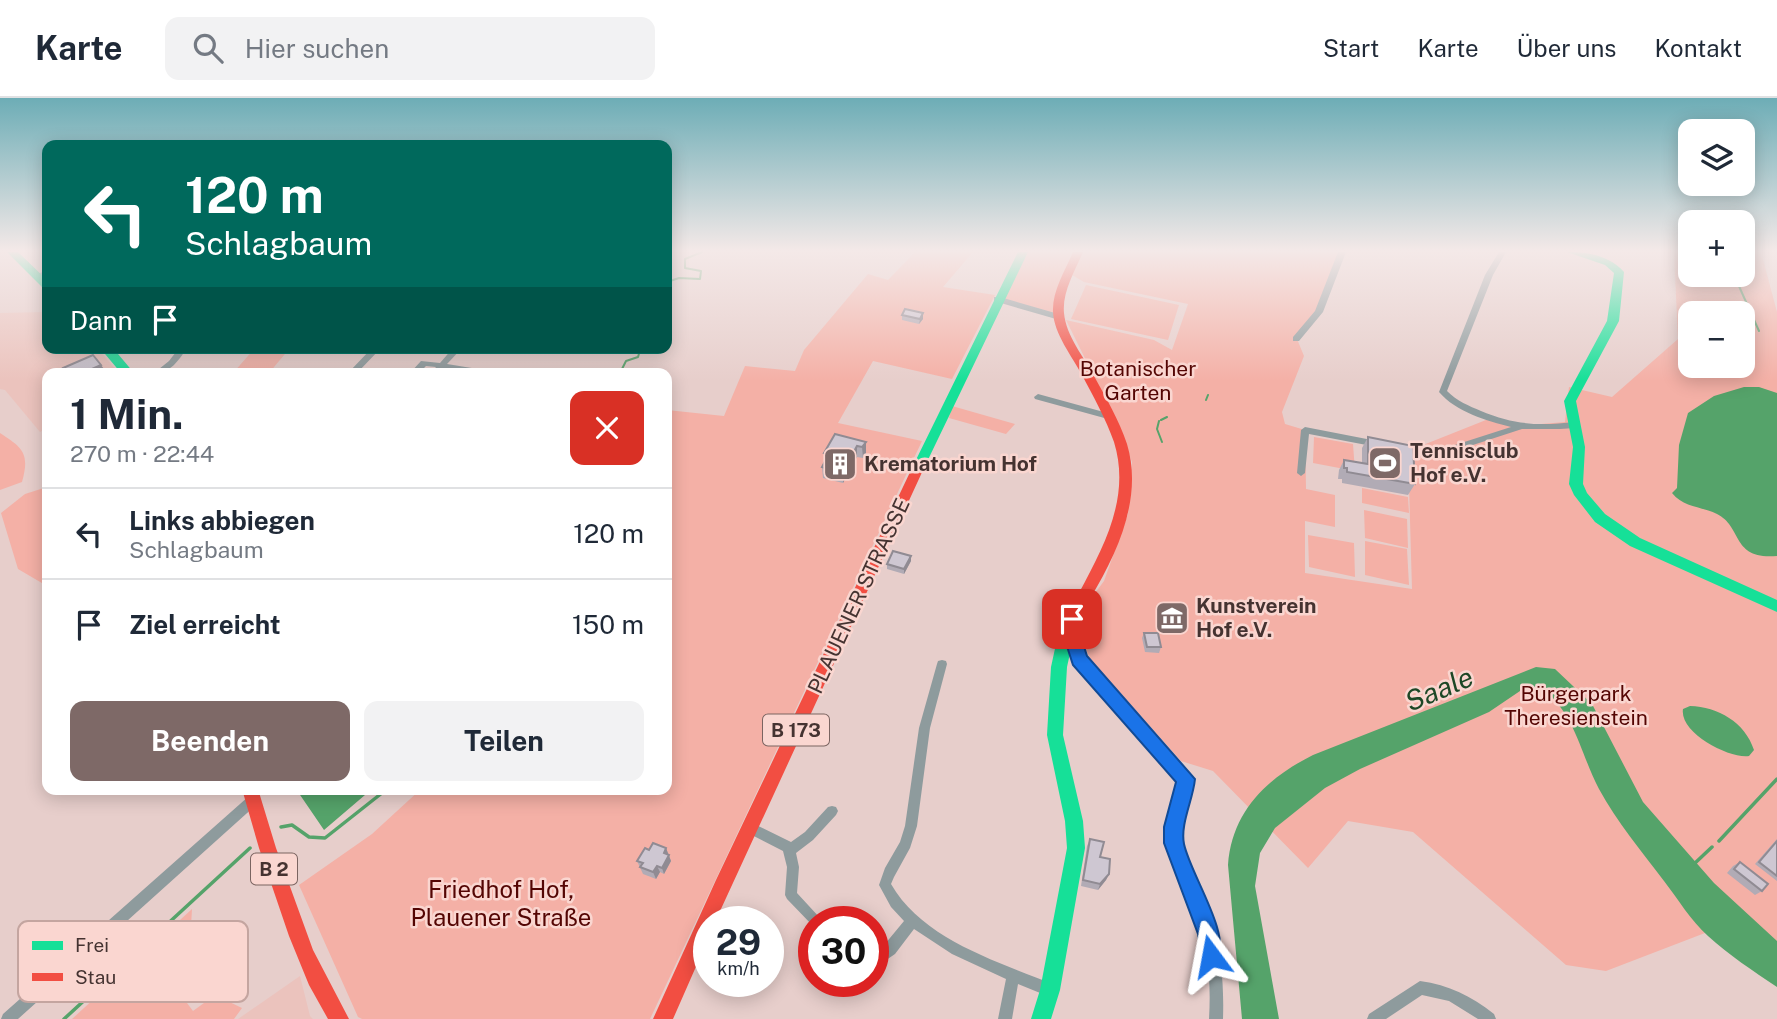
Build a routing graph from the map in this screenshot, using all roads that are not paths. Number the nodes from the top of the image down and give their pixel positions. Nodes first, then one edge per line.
1 (999, 295) edge
2 (1061, 295) edge
3 (1326, 295) edge
4 (1481, 295) edge
5 (1618, 295) edge
6 (997, 299) junction
7 (1059, 317) junction
8 (1297, 339) dead end
9 (111, 354) edge
10 (179, 354) edge
11 (371, 354) edge
12 (453, 354) edge
13 (124, 368) edge
14 (165, 368) edge
15 (357, 368) edge
16 (419, 368) edge
17 (434, 368) edge
18 (440, 368) edge
19 (1038, 397) dead end
20 (1108, 416) junction
21 (1575, 425) junction
22 (1519, 428) junction
23 (1382, 446) edge
24 (1395, 448) edge
25 (1301, 473) dead end
26 (1777, 606) edge
27 (1072, 619) junction
28 (942, 664) dead end
29 (251, 795) edge
30 (252, 795) edge
31 (832, 811) dead end
32 (750, 828) junction
33 (790, 850) junction
34 (802, 906) edge
35 (114, 921) edge
36 (911, 922) junction
37 (889, 951) edge
38 (1013, 976) junction
39 (1050, 990) junction
40 (26, 1002) edge
41 (8, 1019) edge
42 (339, 1019) edge
43 (663, 1019) edge
44 (1005, 1019) edge
45 (1041, 1019) edge
46 (1216, 1019) edge
47 (1374, 1019) edge
48 (1489, 1019) edge

1 - 6 street, PLAUENER STRASSE / B 173
2 - 7 street
3 - 8 street
4 - 22 street
5 - 21 street
6 - 7 street
6 - 32 street, PLAUENER STRASSE / B 173
7 - 20 street
9 - 13 street
10 - 14 street
11 - 15 street
12 - 18 street
16 - 17 street
19 - 20 street
20 - 27 street
21 - 22 street
21 - 26 street
22 - 24 street
23 - 25 street
27 - 39 street
27 - 46 street
28 - 36 street
29 - 35 street
30 - 42 street, B 2
31 - 33 street
32 - 33 street
32 - 43 street, PLAUENER STRASSE / B 173
33 - 34 street
36 - 37 street
36 - 38 street
38 - 39 street
38 - 44 street
39 - 45 street
40 - 41 street
47 - 48 street

